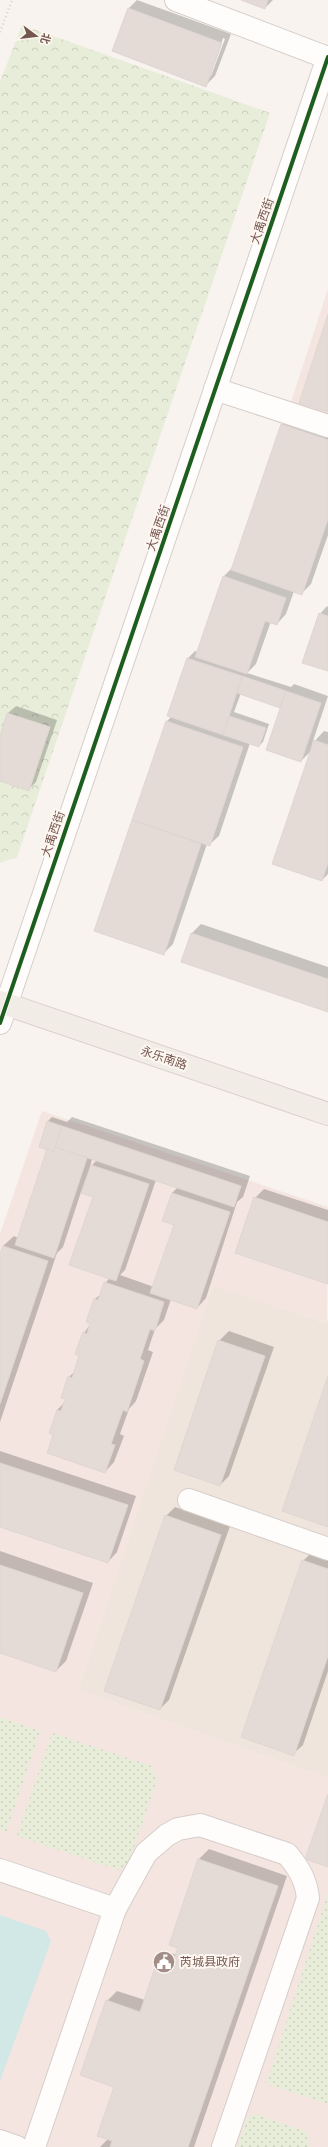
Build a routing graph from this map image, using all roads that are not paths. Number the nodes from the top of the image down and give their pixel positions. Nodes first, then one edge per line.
1 (176, 0) edge
2 (328, 57) edge
3 (215, 389) junction
4 (328, 426) edge
5 (2, 1010) edge
6 (328, 1114) edge
7 (189, 1500) dead end
8 (328, 1549) edge
9 (0, 1870) edge
10 (114, 1909) junction
11 (0, 2141) edge
12 (17, 2147) edge
13 (34, 2147) edge
14 (223, 2147) edge

1 - 2 street
2 - 3 street, 大禹西街
3 - 4 street
3 - 5 street, 大禹西街
5 - 6 main road, 永乐南路
7 - 8 street
9 - 10 street
10 - 13 street
10 - 14 street
11 - 12 street

